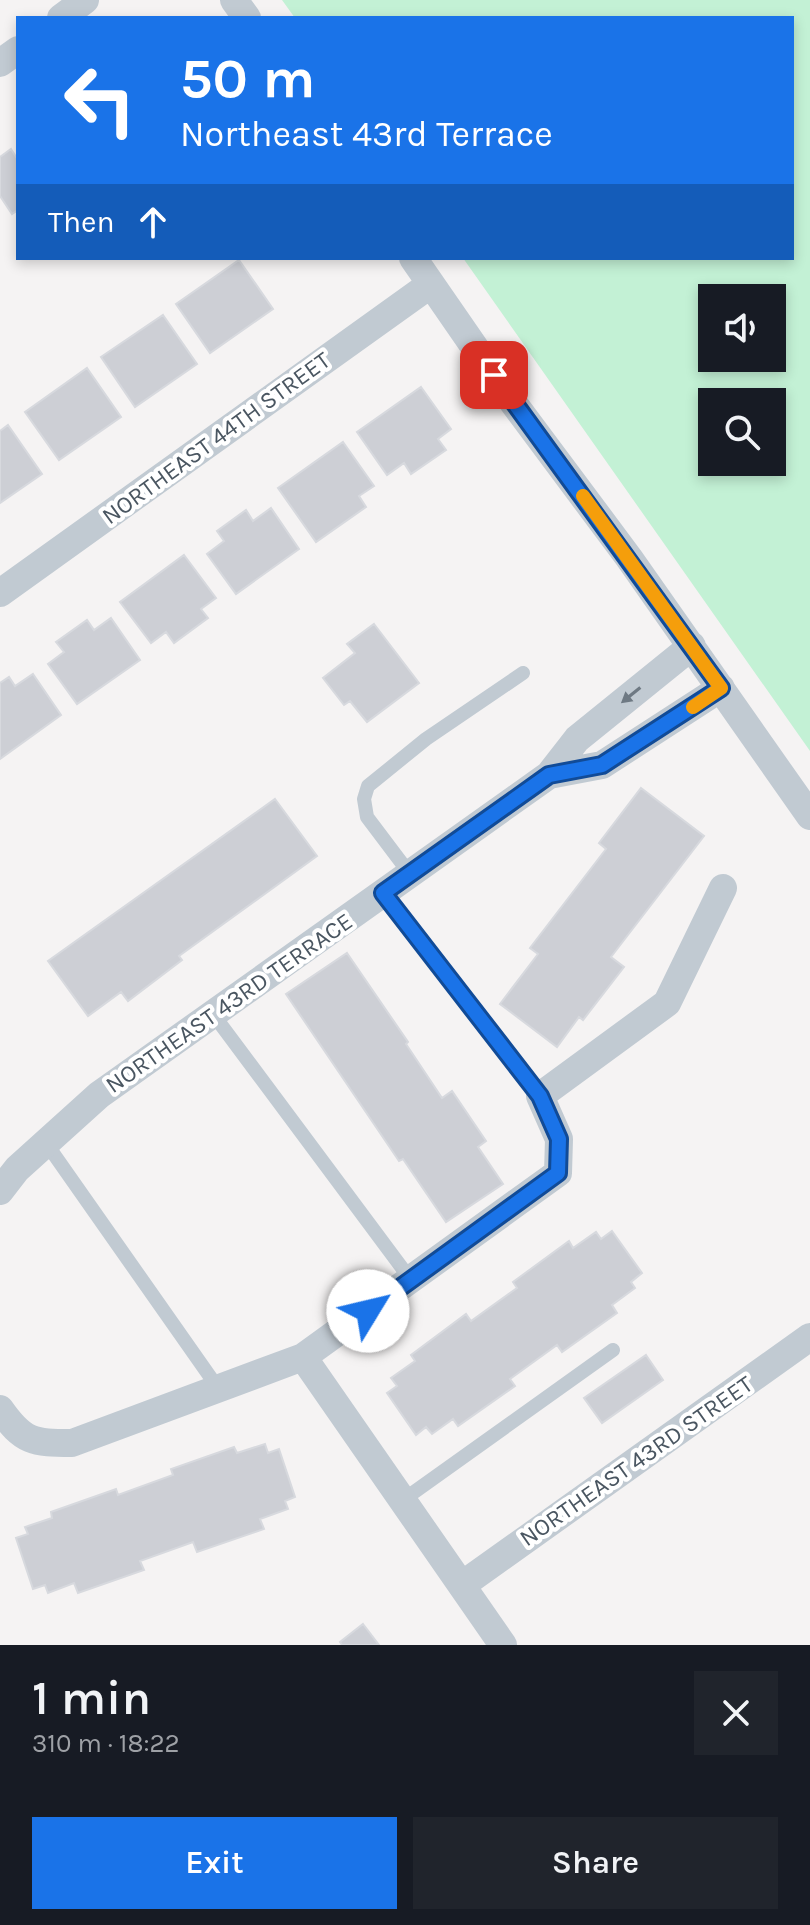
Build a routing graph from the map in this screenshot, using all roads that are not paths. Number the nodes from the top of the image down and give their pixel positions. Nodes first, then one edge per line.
1 (85, 0) edge
2 (64, 16) edge
3 (414, 260) edge
4 (431, 284) junction
5 (0, 593) edge
6 (692, 646) junction
7 (523, 673) dead end
8 (721, 688) junction
9 (549, 775) junction
10 (810, 816) edge
11 (410, 874) junction
12 (723, 888) dead end
13 (383, 893) junction
14 (213, 1014) junction
15 (540, 1096) junction
16 (46, 1143) junction
17 (0, 1191) edge
18 (411, 1280) junction
19 (810, 1337) edge
20 (613, 1350) dead end
21 (303, 1357) junction
22 (218, 1388) junction
23 (0, 1409) edge
24 (403, 1500) junction
25 (462, 1585) junction
26 (503, 1645) edge

1 - 2 street
3 - 4 street
4 - 5 street, NORTHEAST 44TH STREET
4 - 6 street
6 - 8 street
6 -> 9 street, NORTHEAST 43RD TERRACE
7 - 11 lane
8 - 9 street, NORTHEAST 43RD TERRACE
8 - 10 street
9 - 11 street, NORTHEAST 43RD TERRACE
11 - 13 street, NORTHEAST 43RD TERRACE
12 - 15 street
13 - 14 street, NORTHEAST 43RD TERRACE
13 - 15 lane
14 - 16 street, NORTHEAST 43RD TERRACE
14 - 18 lane
15 - 18 street
16 - 17 street, NORTHEAST 43RD TERRACE
16 - 22 lane
18 - 21 street
19 - 25 street, NORTHEAST 43RD STREET
20 - 24 lane
21 - 22 street
21 - 24 street
22 - 23 street
24 - 25 street
25 - 26 street

